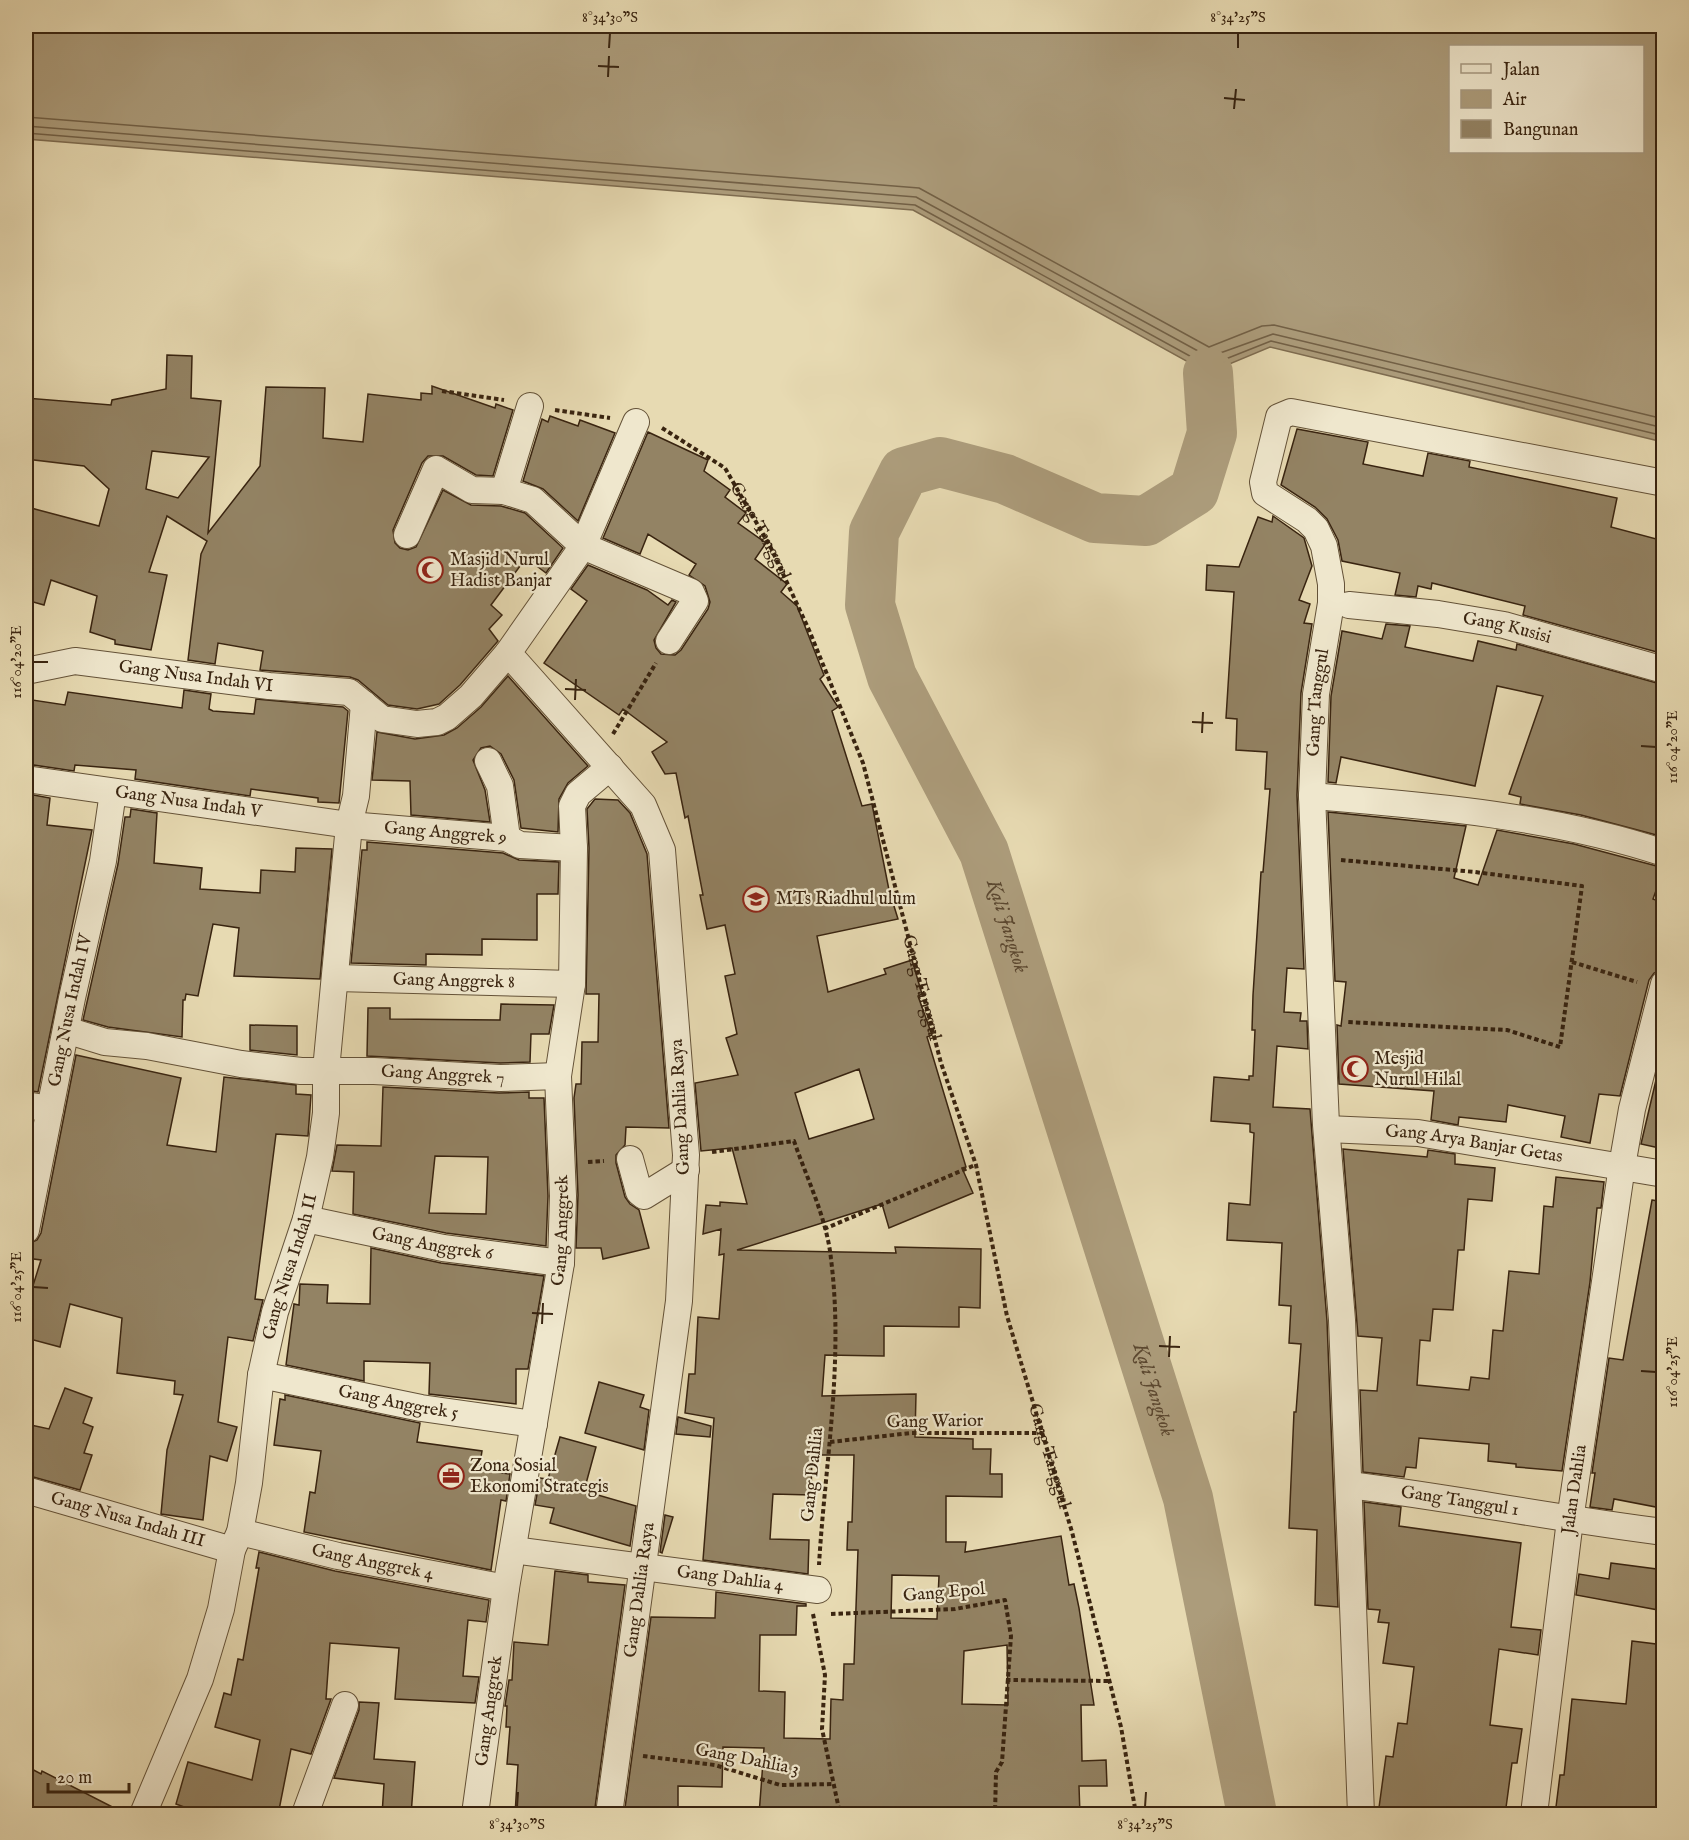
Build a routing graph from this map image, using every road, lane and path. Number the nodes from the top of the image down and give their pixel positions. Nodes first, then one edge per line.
1 (442, 391) dead end
2 (530, 405) junction
3 (636, 422) junction
4 (1664, 483) edge
5 (504, 491) junction
6 (407, 535) dead end
7 (583, 546) junction
8 (1349, 605) dead end
9 (669, 641) joint
10 (508, 653) junction
11 (1664, 670) edge
12 (26, 671) edge
13 (363, 704) junction
14 (488, 761) dead end
15 (605, 761) junction
16 (26, 779) edge
17 (113, 792) junction
18 (1312, 796) junction
19 (350, 825) junction
20 (507, 838) junction
21 (574, 848) junction
22 (1664, 853) edge
23 (1314, 857) junction
24 (1572, 962) junction
25 (336, 978) junction
26 (572, 984) junction
27 (1663, 987) edge
28 (1321, 1021) junction
29 (66, 1030) junction
30 (326, 1070) junction
31 (558, 1076) junction
32 (38, 1107) edge
33 (1327, 1129) junction
34 (630, 1159) joint
35 (686, 1163) junction
36 (563, 1164) junction
37 (975, 1165) junction
38 (1622, 1166) junction
39 (1664, 1174) edge
40 (306, 1219) junction
41 (824, 1229) junction
42 (26, 1230) edge
43 (561, 1263) junction
44 (261, 1375) junction
45 (534, 1424) junction
46 (1042, 1433) junction
47 (830, 1442) junction
48 (1349, 1485) junction
49 (26, 1490) edge
50 (1570, 1520) junction
51 (1664, 1532) edge
52 (236, 1541) junction
53 (513, 1550) junction
54 (644, 1567) junction
55 (506, 1588) junction
56 (817, 1605) junction
57 (828, 1614) dead end
58 (1006, 1680) junction
59 (1110, 1681) junction
60 (345, 1705) dead end
61 (619, 1753) junction
62 (834, 1784) junction
63 (143, 1815) edge
64 (305, 1815) edge
65 (475, 1815) edge
66 (609, 1815) edge
67 (840, 1815) edge
68 (995, 1815) edge
69 (1136, 1815) edge
70 (1361, 1815) edge
71 (1534, 1815) edge

1 - 2 path, Gang Tanggul
2 - 3 path, Gang Tanggul
2 - 5 street
3 - 7 street
3 - 37 path, Gang Tanggul
4 - 18 street, Gang Tanggul
5 - 6 street
5 - 7 street
7 - 9 street
7 - 10 street
8 - 11 street, Gang Kusisi
9 - 15 path
10 - 13 street, Gang Nusa Indah VI
10 - 15 street, Gang Dahlia Raya
12 - 13 street, Gang Nusa Indah VI
13 - 19 street, Gang Nusa Indah II
14 - 20 street
15 - 21 street, Gang Anggrek
15 - 35 street, Gang Dahlia Raya
16 - 17 street, Gang Nusa Indah V
17 - 19 street, Gang Nusa Indah V
17 - 29 street, Gang Nusa Indah IV
18 - 22 street
18 - 23 street, Gang Tanggul
19 - 20 street, Gang Anggrek 9
19 - 25 street, Gang Nusa Indah II
20 - 21 street, Gang Anggrek 9
21 - 26 street, Gang Anggrek
23 - 24 path
23 - 28 street, Gang Tanggul
24 - 27 path
24 - 28 path
25 - 26 street, Gang Anggrek 8
25 - 30 street, Gang Nusa Indah II
26 - 31 street, Gang Anggrek
27 - 38 street, Jalan Dahlia
28 - 33 street, Gang Tanggul
29 - 30 street, Gang Anggrek 7
29 - 32 street, Gang Nusa Indah IV
30 - 31 street, Gang Anggrek 7
30 - 40 street, Gang Nusa Indah II
31 - 36 street, Gang Anggrek
32 - 42 street, Gang Nusa Indah IV
33 - 38 street, Gang Arya Banjar Getas
33 - 48 street, Gang Tanggul
34 - 35 street
34 - 36 path
35 - 41 path, Gang Dahlia
35 - 54 street, Gang Dahlia Raya
36 - 43 street, Gang Anggrek
37 - 41 path
37 - 46 path, Gang Tanggul
38 - 39 street, Gang Arya Banjar Getas
38 - 50 street, Jalan Dahlia
40 - 43 street, Gang Anggrek 6
40 - 44 street, Gang Nusa Indah II
41 - 47 path, Gang Dahlia
43 - 45 street, Gang Anggrek
44 - 45 street, Gang Anggrek 5
44 - 52 street, Gang Nusa Indah II
45 - 53 street, Gang Anggrek
46 - 47 path, Gang Warior
46 - 59 path, Gang Tanggul
47 - 56 path, Gang Dahlia
48 - 50 street, Gang Tanggul 1
48 - 70 street, Gang Tanggul
49 - 52 street, Gang Nusa Indah III
50 - 51 street, Gang Tanggul 1
50 - 71 street, Jalan Dahlia
52 - 55 street, Gang Anggrek 4
52 - 63 street, Gang Nusa Indah II
53 - 54 street, Gang Dahlia 4
53 - 55 street, Gang Anggrek
54 - 56 street, Gang Dahlia 4
54 - 61 street, Gang Dahlia Raya
55 - 65 street, Gang Anggrek
56 - 62 path, Gang Dahlia
57 - 58 path, Gang Epol
58 - 59 path
58 - 68 path, Gang Epol
59 - 69 path, Gang Tanggul
60 - 64 street
61 - 62 path, Gang Dahlia 3
61 - 66 street, Gang Dahlia Raya
62 - 67 path, Gang Dahlia

